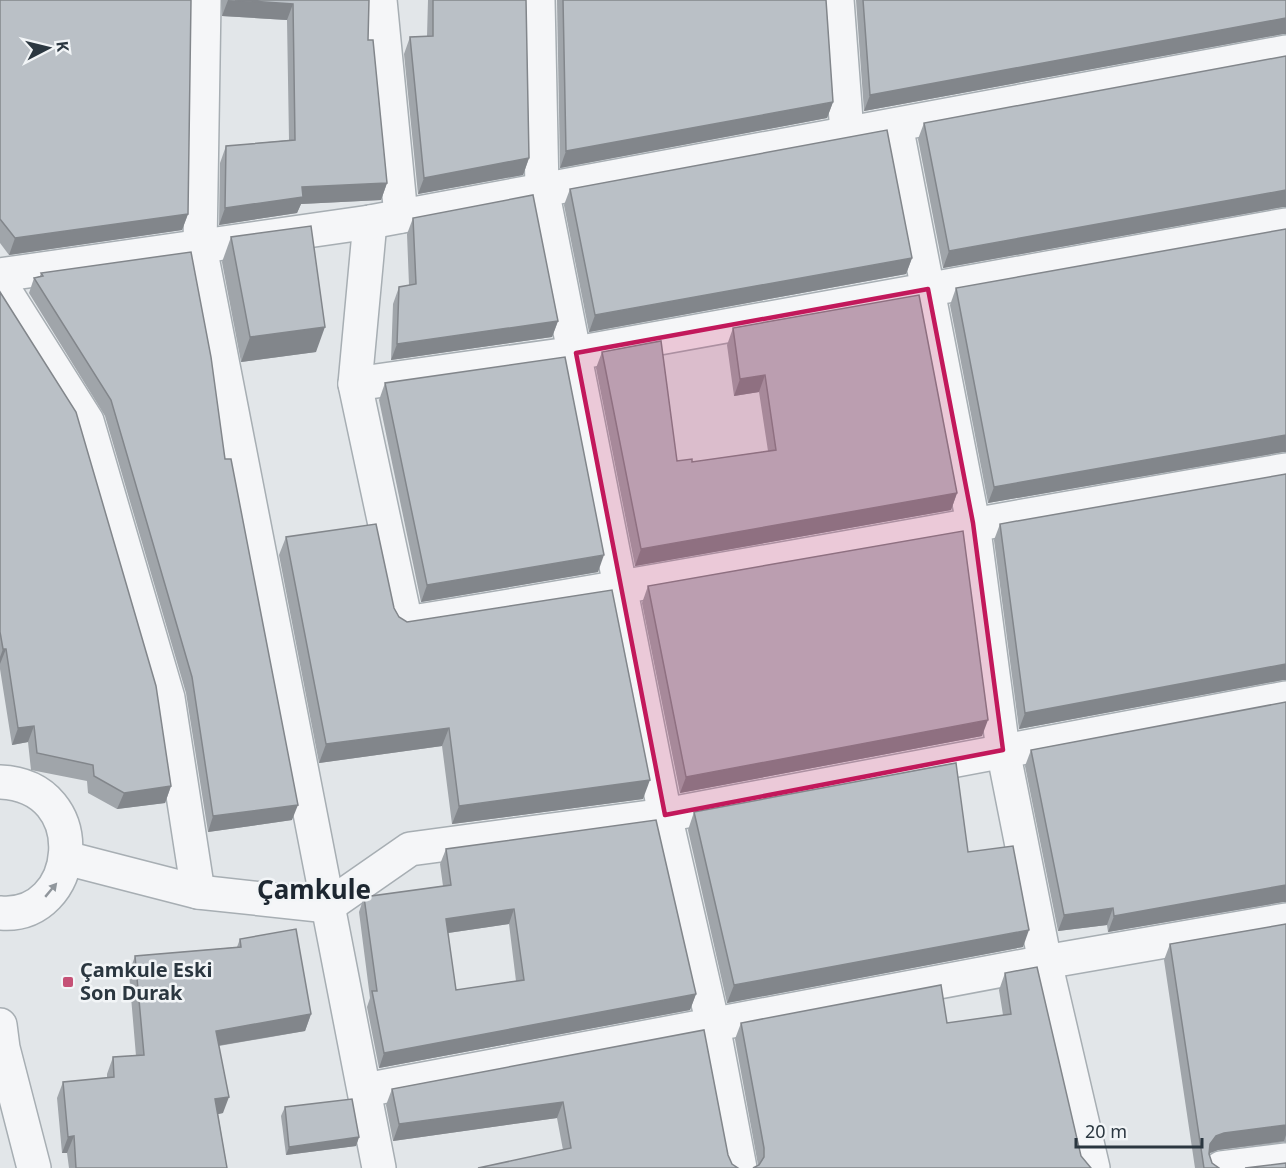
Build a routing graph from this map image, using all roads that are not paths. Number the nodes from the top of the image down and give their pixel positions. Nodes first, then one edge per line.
1 (204, 0) edge
2 (380, 0) edge
3 (538, 0) edge
4 (837, 0) edge
5 (1286, 52) edge
6 (896, 125) junction
7 (847, 133) junction
8 (542, 189) junction
9 (385, 219) junction
10 (1286, 225) edge
11 (200, 248) junction
12 (0, 275) edge
13 (0, 283) edge
14 (928, 289) junction
15 (576, 353) junction
16 (355, 384) junction
17 (1286, 470) edge
18 (973, 523) junction
19 (621, 589) junction
20 (1286, 698) edge
21 (1003, 750) junction
22 (0, 782) edge
23 (665, 815) junction
24 (66, 858) junction
25 (198, 892) junction
26 (328, 906) junction
27 (0, 913) edge
28 (1286, 920) edge
29 (1046, 962) junction
30 (0, 1025) edge
31 (714, 1025) junction
32 (365, 1090) junction
33 (1286, 1160) edge
34 (34, 1168) edge
35 (380, 1168) edge
36 (740, 1168) edge
37 (1093, 1168) edge
38 (1221, 1168) edge

1 - 11 street
2 - 9 street
3 - 8 street
4 - 7 street
5 - 6 street
6 - 7 street
6 - 14 street
7 - 8 street
8 - 9 street
8 - 15 street
9 - 11 street
9 - 16 street
10 - 14 street
11 - 12 street
11 - 26 street
13 - 25 street
14 - 15 street
14 - 18 street
15 - 16 street
15 - 19 street
16 - 19 street
17 - 18 street
18 - 19 street
18 - 21 street
19 - 23 street
20 - 21 street
21 - 23 street
21 - 29 street
22 - 24 street
23 - 26 street
23 - 31 street
24 - 25 street
27 -> 24 street
25 - 26 street
26 - 32 street
28 - 29 street
29 - 31 street
29 - 37 street
30 - 34 street
31 - 32 street
31 - 36 street
32 - 35 street
33 - 38 street

